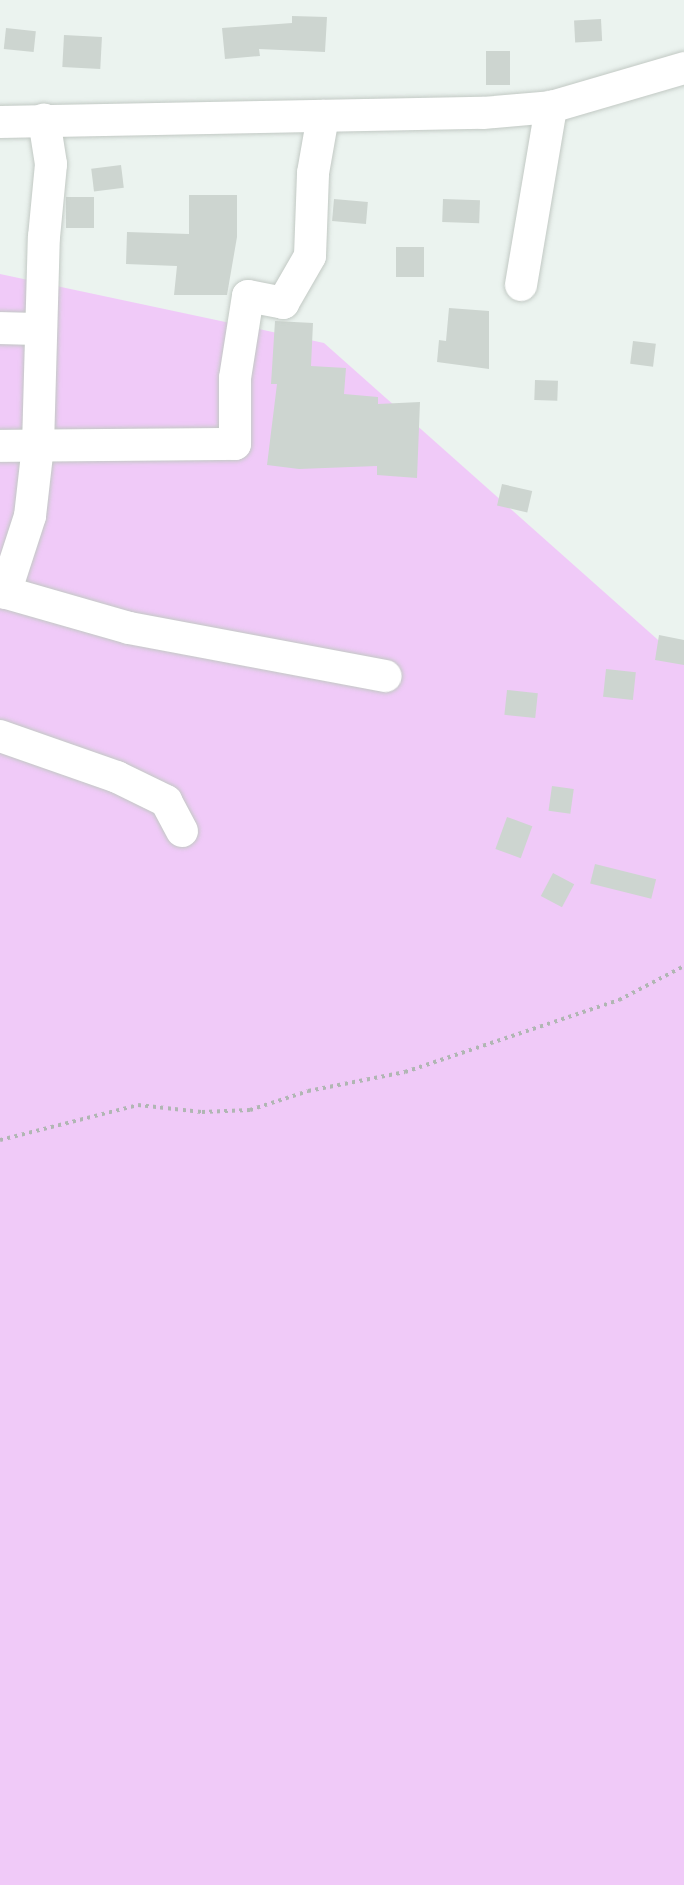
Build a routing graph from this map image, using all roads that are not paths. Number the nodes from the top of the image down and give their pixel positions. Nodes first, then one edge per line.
1 (684, 68) edge
2 (551, 108) junction
3 (323, 116) junction
4 (44, 120) junction
5 (0, 122) edge
6 (522, 285) dead end
7 (0, 328) edge
8 (41, 329) junction
9 (0, 446) edge
10 (38, 446) junction
11 (2, 592) edge
12 (386, 676) dead end
13 (0, 736) edge
14 (182, 831) dead end

1 - 2 street
2 - 3 street
2 - 6 street
3 - 4 street
3 - 10 street
4 - 5 street
4 - 8 street
7 - 8 street
8 - 10 street
9 - 10 street
10 - 11 street
11 - 12 street
13 - 14 street

